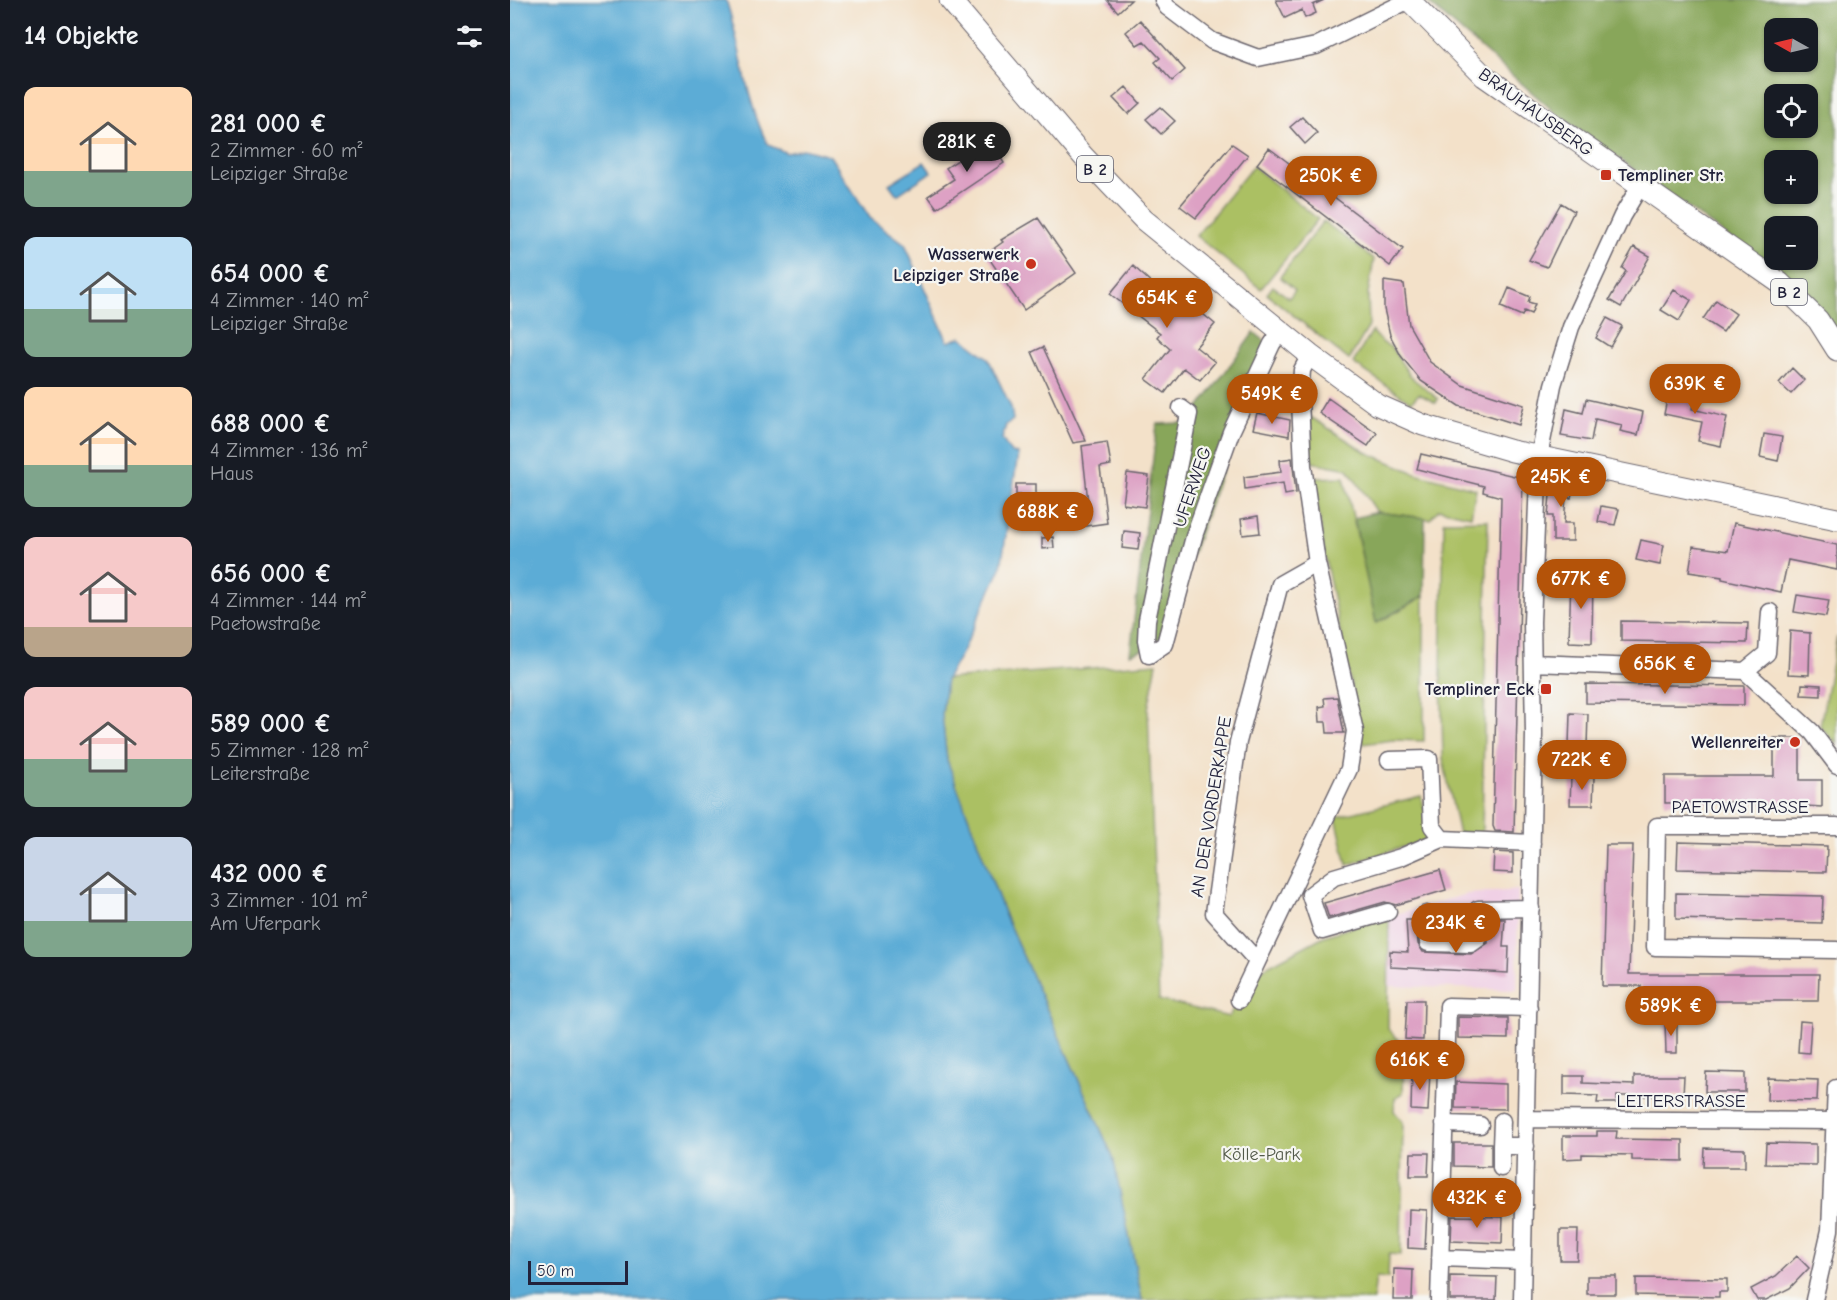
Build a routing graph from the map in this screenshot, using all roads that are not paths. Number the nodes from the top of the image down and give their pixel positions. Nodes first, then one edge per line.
1 (950, 0) edge
2 (1163, 0) edge
3 (1409, 0) edge
4 (1640, 186) junction
5 (1281, 332) junction
6 (1837, 350) edge
7 (1310, 355) junction
8 (1181, 408) dead end
9 (1539, 457) junction
10 (1837, 519) edge
11 (1317, 563) junction
12 (1770, 612) dead end
13 (1533, 663) junction
14 (1744, 671) junction
15 (1389, 760) dead end
16 (1837, 765) edge
17 (1837, 826) edge
18 (1442, 840) junction
19 (1533, 843) junction
20 (1532, 908) junction
21 (1388, 912) dead end
22 (1426, 914) dead end
23 (1837, 950) edge
24 (1256, 960) junction
25 (1239, 1000) dead end
26 (1529, 1008) junction
27 (1836, 1088) edge
28 (1526, 1119) junction
29 (1502, 1121) dead end
30 (1835, 1122) junction
31 (1444, 1124) junction
32 (1480, 1125) dead end
33 (1501, 1146) junction
34 (1526, 1146) junction
35 (1501, 1168) dead end
36 (1440, 1258) junction
37 (1523, 1261) junction
38 (1439, 1300) edge
39 (1522, 1300) edge
40 (1814, 1300) edge

1 - 5 main road, B 2
2 - 3 street
3 - 4 main road, BRAUHAUSBERG / B 2
4 - 6 main road, BRAUHAUSBERG / B 2
4 - 9 street
5 - 7 main road, B 2
5 - 8 street, UFERWEG
7 - 9 main road, B 2
7 - 11 street
9 - 10 main road, B 2
9 - 13 street
11 - 24 street
11 - 24 street, AN DER VORDERKAPPE
12 - 14 street
13 - 14 street
13 - 19 street
14 - 16 street
15 - 18 street
17 - 23 street, PAETOWSTRASSE
18 - 19 street
18 - 21 street
19 - 20 street
20 - 22 street
20 - 26 street
24 - 25 street
26 - 28 street
26 - 31 street
27 - 30 street
28 - 30 street, LEITERSTRASSE
28 - 34 street
29 - 33 street
30 - 40 street
31 - 32 street
31 - 36 street
33 - 34 street
33 - 35 street
34 - 37 street
36 - 37 street
36 - 38 street
37 - 39 street

